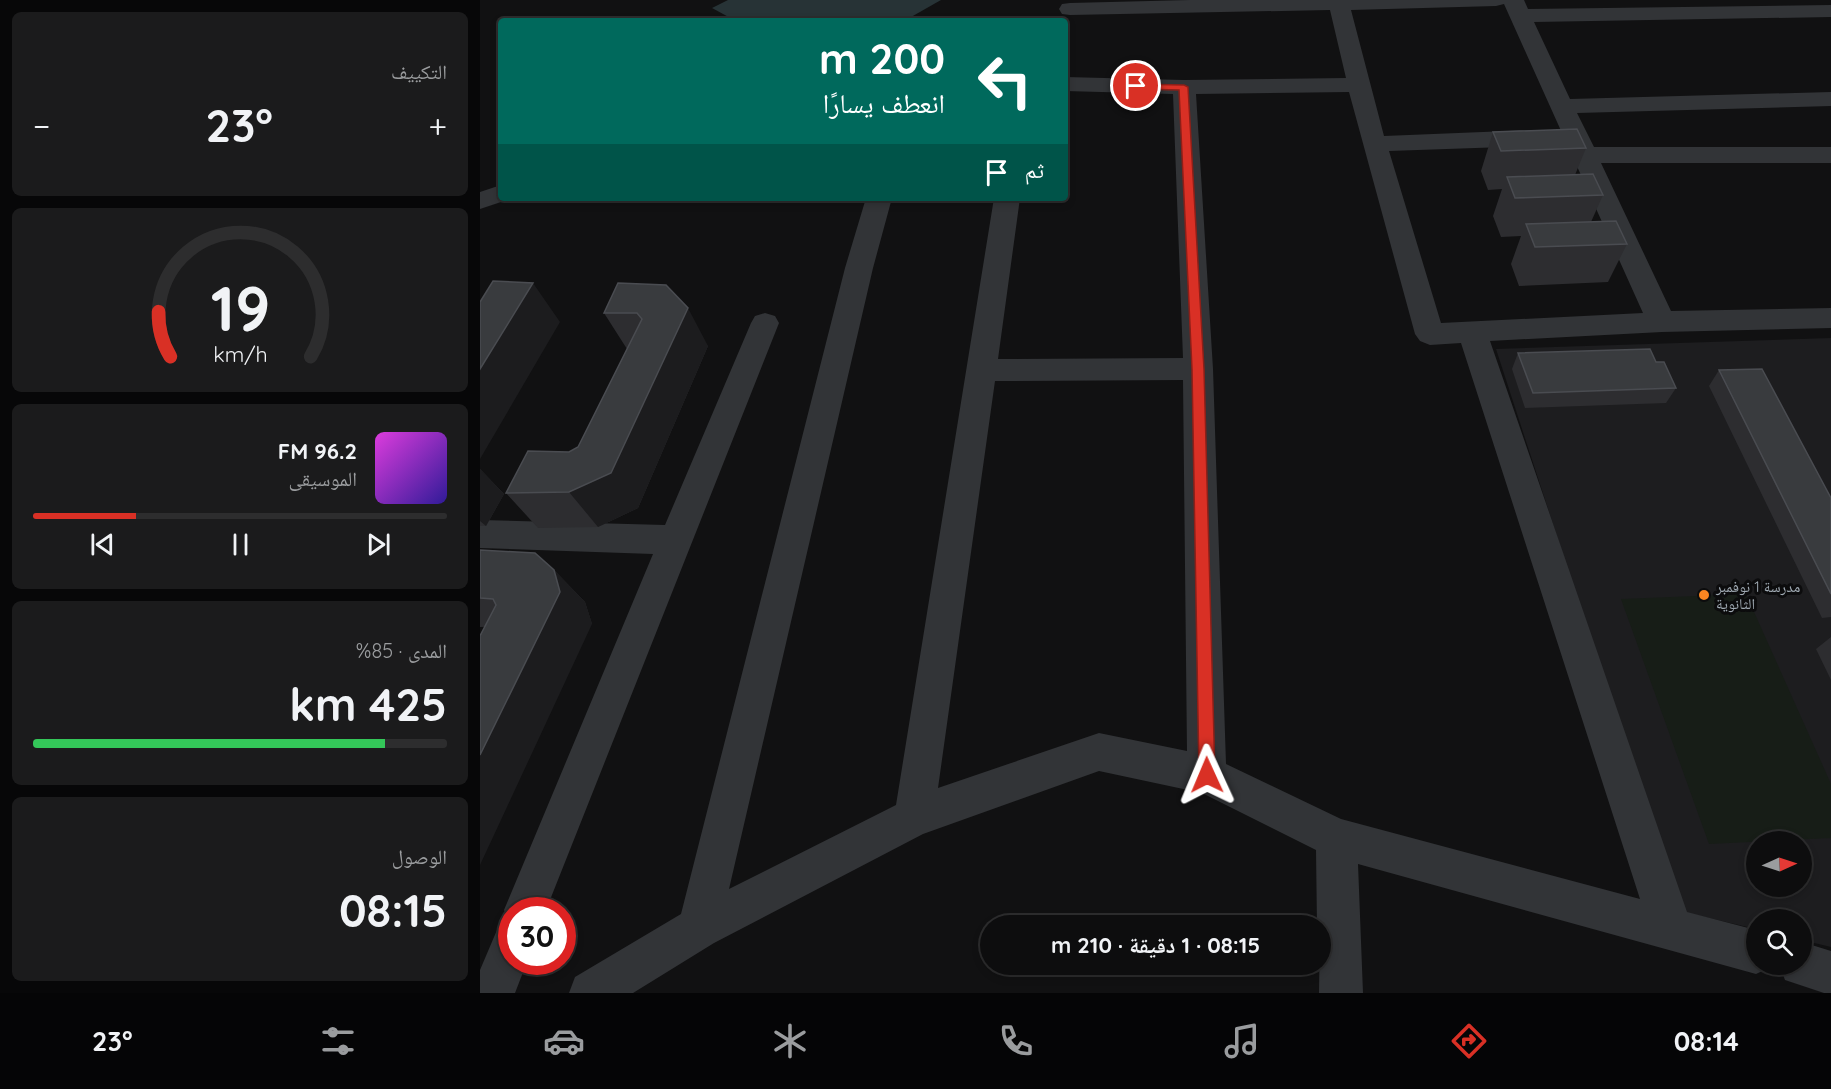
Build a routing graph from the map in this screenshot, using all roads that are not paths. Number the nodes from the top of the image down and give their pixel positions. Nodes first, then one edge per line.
1 (1496, 0) edge
2 (1338, 2) edge
3 (1204, 3) edge
4 (1517, 8) edge
5 (1068, 10) edge
6 (1831, 11) edge
7 (1068, 84) edge
8 (1359, 86) junction
9 (1184, 87) junction
10 (1831, 99) edge
11 (1562, 106) junction
12 (1374, 144) junction
13 (1580, 146) junction
14 (1831, 155) edge
15 (498, 194) edge
16 (480, 201) edge
17 (878, 201) edge
18 (1007, 201) edge
19 (1831, 318) edge
20 (1662, 322) junction
21 (765, 323) dead end
22 (1472, 332) junction
23 (1198, 369) junction
24 (982, 370) junction
25 (480, 534) edge
26 (677, 540) junction
27 (1207, 775) junction
28 (914, 817) junction
29 (1336, 838) junction
30 (530, 897) edge
31 (699, 928) junction
32 (1672, 930) junction
33 (1746, 949) edge
34 (1812, 967) edge
35 (1831, 973) edge
36 (500, 975) edge
37 (493, 993) edge
38 (591, 993) edge
39 (1341, 993) edge

1 - 2 street
2 - 3 street
2 - 8 street
3 - 5 street
4 - 6 street
4 - 11 street
7 - 9 street
8 - 9 street
8 - 12 street
9 - 23 street
10 - 11 street
11 - 13 street
12 - 13 street
12 - 22 street
13 - 14 street
13 - 20 street
15 - 16 street
17 - 31 street
18 - 24 street
19 - 20 street
20 - 22 street
21 - 26 street
22 - 32 street
23 - 24 street
23 - 27 street
24 - 28 street
25 - 26 street
26 - 30 street
27 - 28 street
27 - 29 street
28 - 31 street
29 - 32 street
29 - 39 street
31 - 38 street
32 - 33 street
34 - 35 street
36 - 37 street

